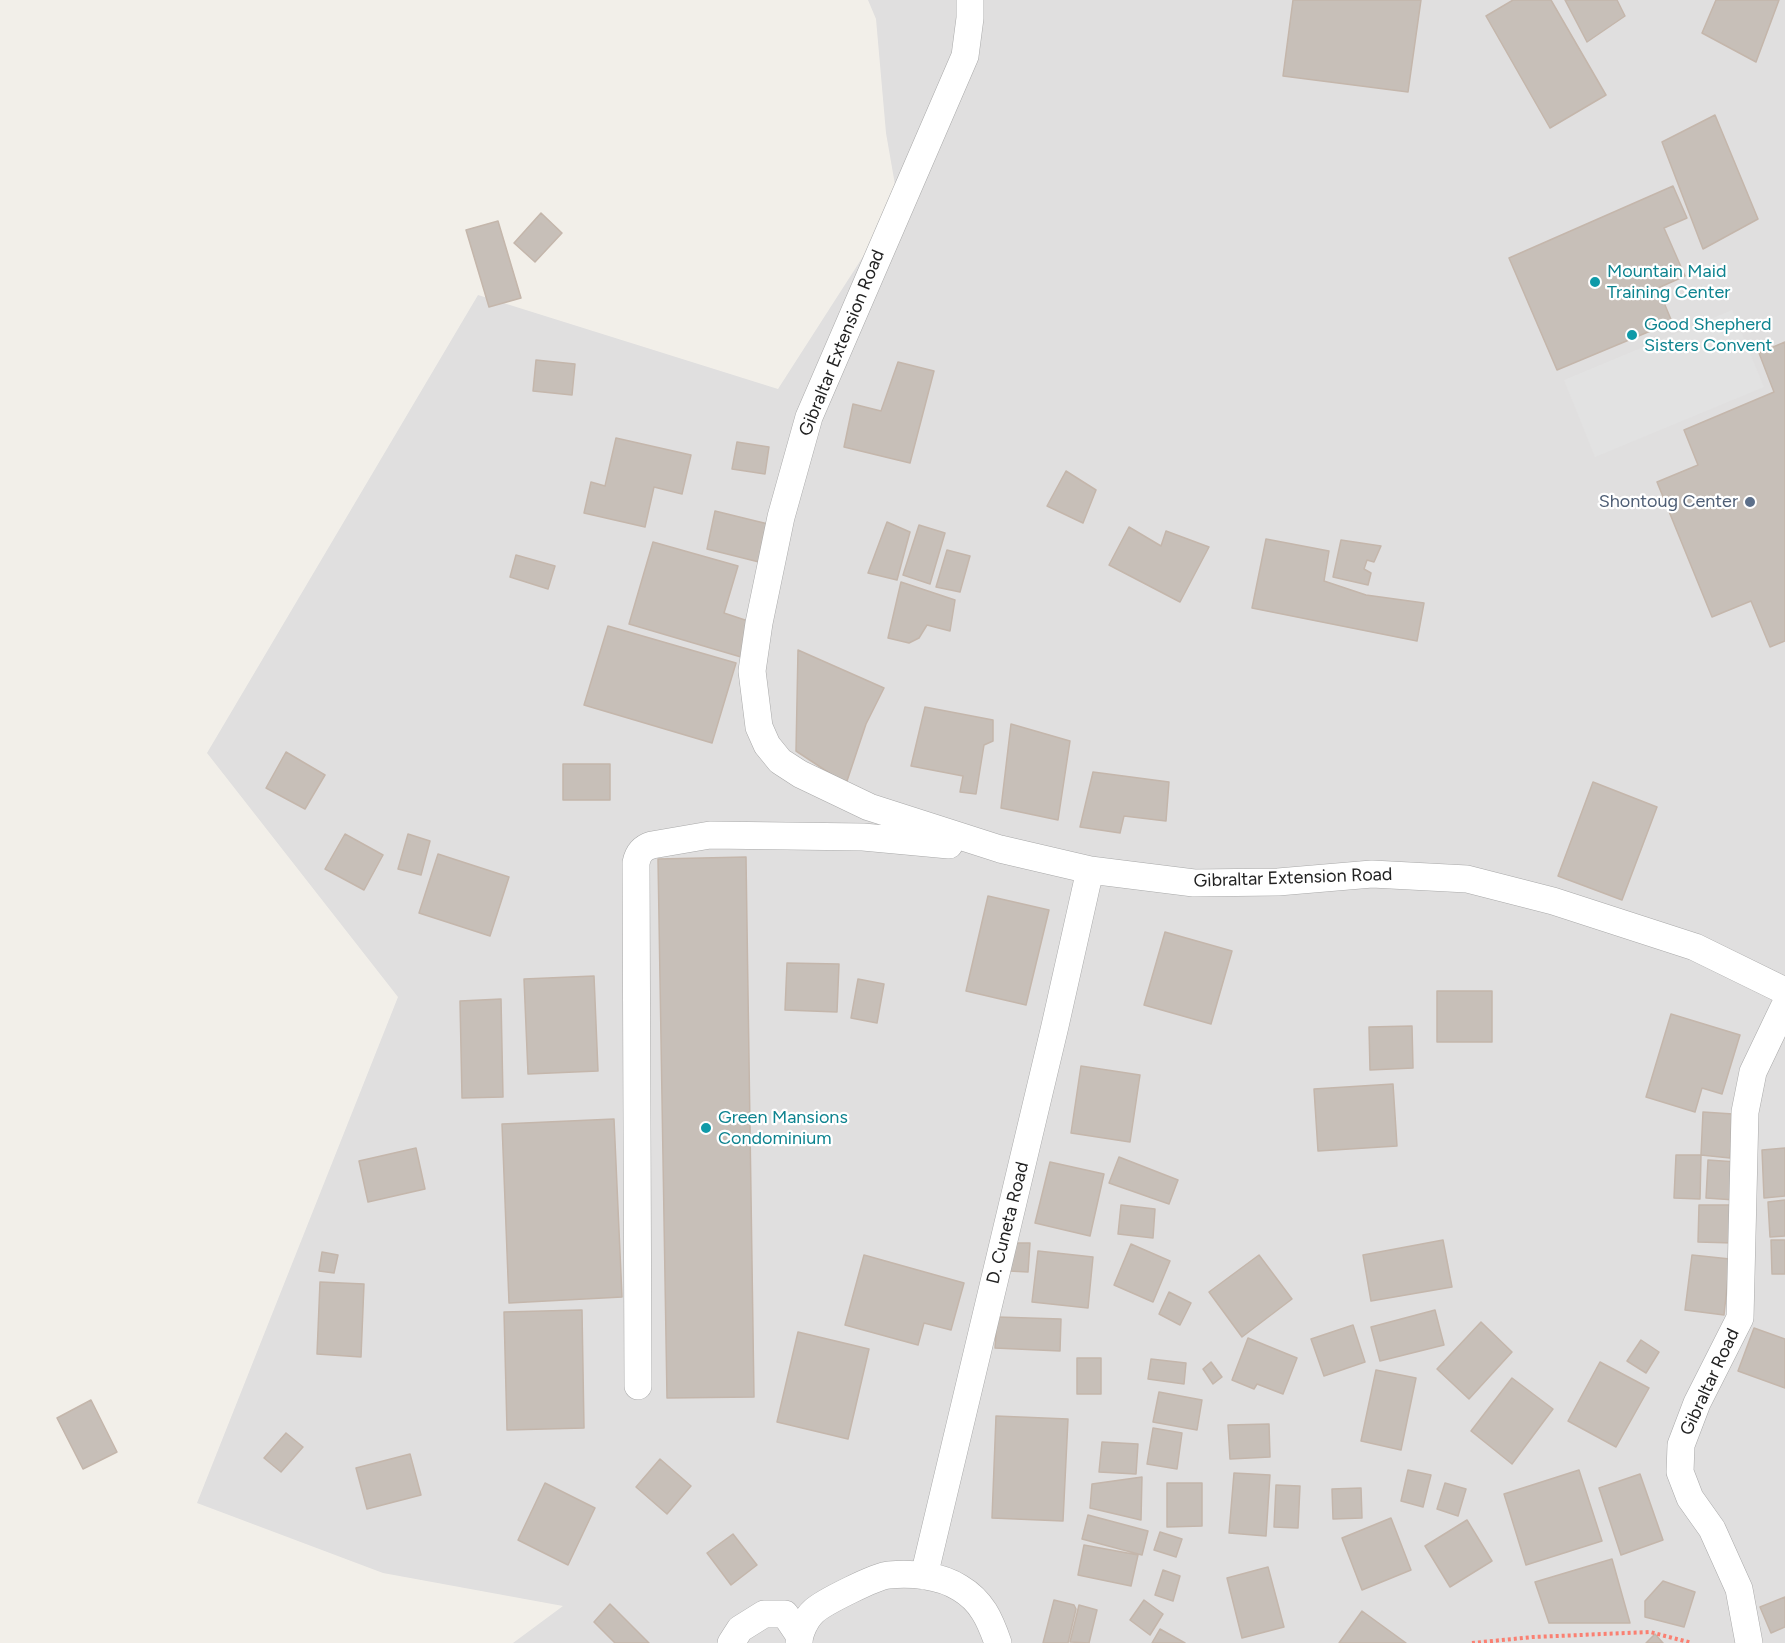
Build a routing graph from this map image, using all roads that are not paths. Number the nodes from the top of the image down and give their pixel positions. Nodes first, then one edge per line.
1 (970, 0) edge
2 (1000, 849) junction
3 (1090, 870) junction
4 (1785, 991) edge
5 (1785, 1005) edge
6 (638, 1386) dead end
7 (924, 1576) junction
8 (799, 1639) edge
9 (731, 1643) edge
10 (998, 1643) edge
11 (1749, 1643) edge

1 - 2 street, Gibraltar Extension Road
2 - 3 street, Gibraltar Extension Road
2 - 6 street
3 - 4 street, Gibraltar Extension Road
3 - 7 street, D. Cuneta Road
5 - 11 street, Gibraltar Road
7 - 8 street
7 - 10 street
8 - 9 street

